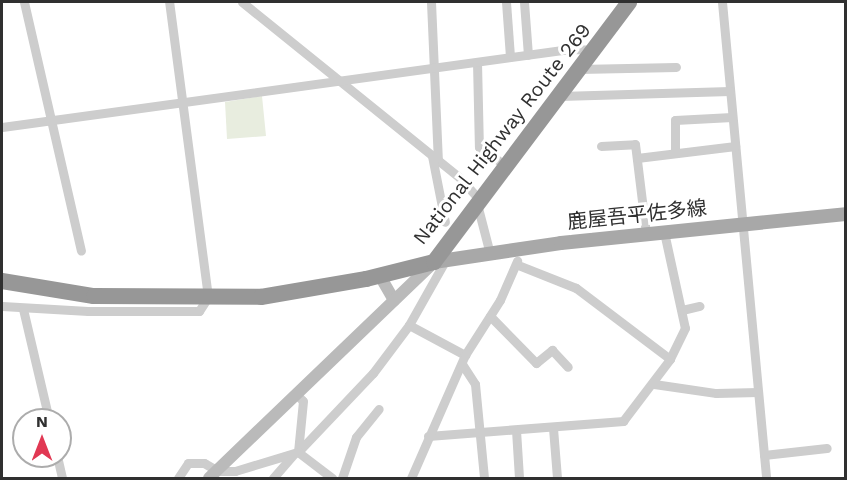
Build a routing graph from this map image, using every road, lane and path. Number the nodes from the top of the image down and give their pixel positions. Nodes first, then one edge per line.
1 (24, 2) edge
2 (169, 2) edge
3 (242, 2) edge
4 (431, 2) edge
5 (506, 2) edge
6 (524, 2) edge
7 (629, 2) edge
8 (722, 2) edge
9 (593, 50) junction
10 (528, 55) junction
11 (510, 57) junction
12 (477, 62) junction
13 (676, 67) dead end
14 (434, 68) junction
15 (579, 69) junction
16 (342, 82) junction
17 (730, 92) junction
18 (560, 96) junction
19 (180, 103) junction
20 (732, 117) junction
21 (51, 119) junction
22 (2, 128) edge
23 (601, 146) dead end
24 (735, 146) junction
25 (675, 153) junction
26 (637, 158) junction
27 (435, 159) junction
28 (506, 166) junction
29 (478, 202) junction
30 (846, 214) edge
31 (445, 222) dead end
32 (742, 224) junction
33 (664, 232) junction
34 (646, 234) junction
35 (516, 250) junction
36 (81, 251) dead end
37 (490, 254) junction
38 (439, 261) junction
39 (518, 265) junction
40 (380, 276) junction
41 (2, 281) edge
42 (208, 297) junction
43 (394, 300) junction
44 (2, 306) edge
45 (700, 306) dead end
46 (23, 309) junction
47 (682, 310) junction
48 (490, 316) junction
49 (409, 325) junction
50 (670, 358) junction
51 (463, 359) junction
52 (568, 367) dead end
53 (654, 384) junction
54 (758, 392) junction
55 (297, 395) junction
56 (46, 408) edge
57 (379, 409) dead end
58 (553, 428) junction
59 (516, 430) junction
60 (481, 433) junction
61 (428, 436) junction
62 (827, 448) dead end
63 (296, 453) junction
64 (764, 455) junction
65 (214, 475) edge
66 (177, 478) edge
67 (273, 478) edge
68 (332, 478) edge
69 (342, 478) edge
70 (411, 478) edge
71 (484, 478) edge
72 (519, 478) edge
73 (557, 478) edge
74 (766, 478) edge

1 - 21 street
2 - 19 street
3 - 16 street
4 - 14 street
5 - 11 street
6 - 10 street
7 - 9 highway, National Highway Route 269
8 - 17 street
9 - 10 street
9 - 15 highway, National Highway Route 269
10 - 11 street
11 - 12 street
12 - 14 street
12 - 28 street
13 - 15 street
14 - 16 street
14 - 27 street
15 - 18 highway, National Highway Route 269
16 - 19 street
16 - 27 street
17 - 18 street
17 - 20 street
18 - 28 highway, National Highway Route 269
19 - 21 street
19 - 42 street
20 - 24 street
20 - 25 street
21 - 22 street
21 - 36 street
23 - 26 street
24 - 25 street
24 - 32 street
25 - 26 street
26 - 34 street
27 - 29 street
27 - 31 street
28 - 29 highway, National Highway Route 269
29 - 37 street
29 - 38 highway, National Highway Route 269
30 - 32 main road, 鹿屋吾平佐多線
32 - 33 main road, 鹿屋吾平佐多線
32 - 54 street
33 - 34 main road, 鹿屋吾平佐多線
33 - 47 street
34 - 35 main road, 鹿屋吾平佐多線
35 - 37 main road, 鹿屋吾平佐多線
35 - 39 street
37 - 38 main road, 鹿屋吾平佐多線
38 - 40 highway, National Highway Route 269
38 - 43 street
38 - 49 street
39 - 48 street
39 - 50 street
40 - 42 highway, National Highway Route 269
40 - 43 street
41 - 42 highway, National Highway Route 269
42 - 46 street
43 - 55 street
44 - 46 street
45 - 47 street
46 - 56 street
47 - 50 street
48 - 51 street
48 - 52 street
49 - 51 street
49 - 63 street
50 - 53 street
51 - 60 street
51 - 61 street
53 - 54 street
53 - 58 street
54 - 64 street
55 - 63 street
55 - 65 street
57 - 69 street
58 - 59 street
58 - 73 street
59 - 60 street
59 - 72 street
60 - 61 street
60 - 71 street
61 - 70 street
62 - 64 street
63 - 65 street
63 - 67 street
63 - 68 street
64 - 74 street
65 - 66 street

